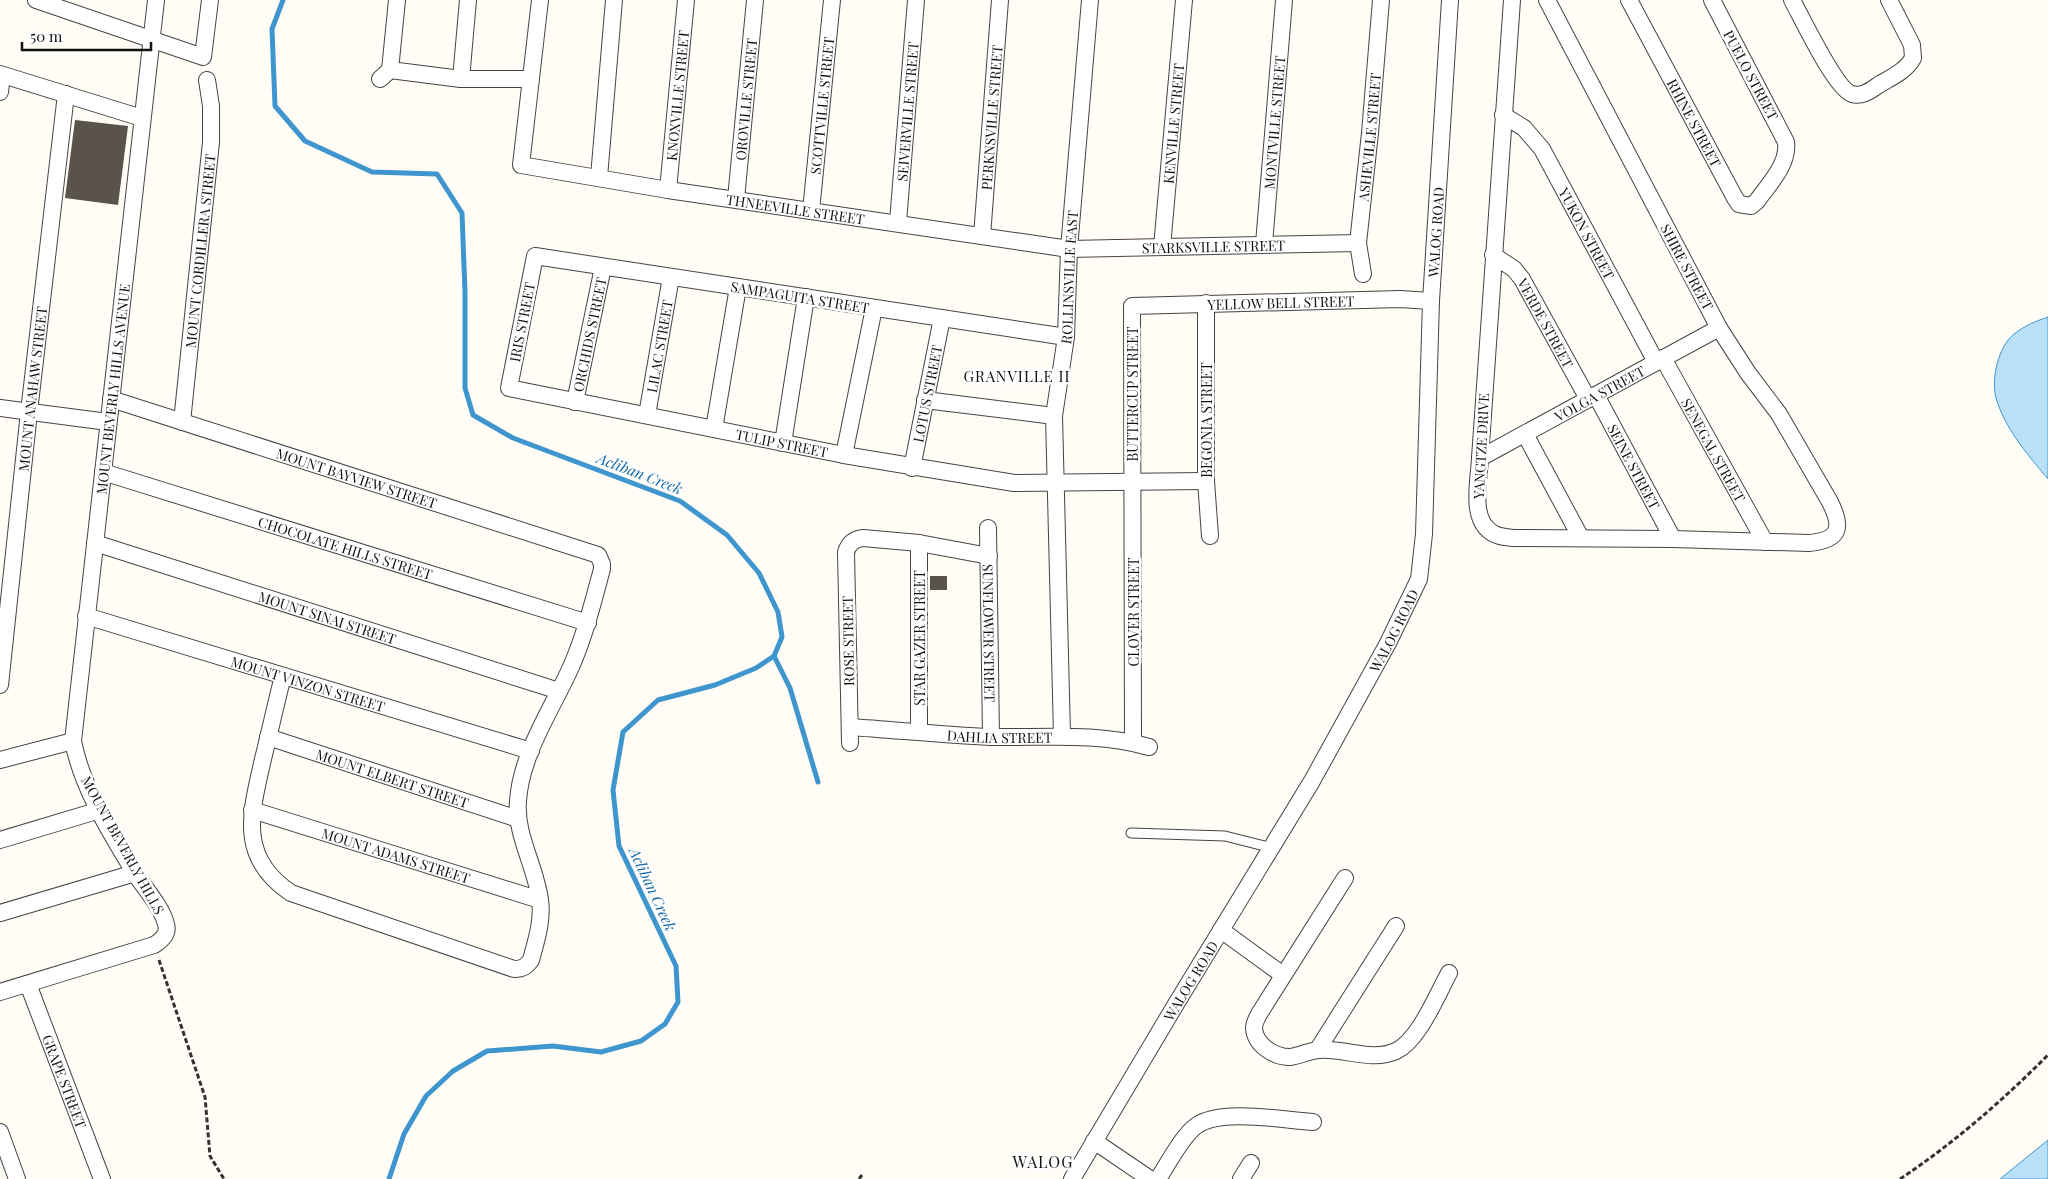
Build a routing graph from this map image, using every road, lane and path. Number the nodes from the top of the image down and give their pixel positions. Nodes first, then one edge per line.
1 (36, 0) edge
2 (156, 0) edge
3 (210, 0) edge
4 (396, 0) edge
5 (468, 0) edge
6 (540, 0) edge
7 (614, 0) edge
8 (686, 0) edge
9 (755, 0) edge
10 (832, 0) edge
11 (916, 0) edge
12 (1000, 0) edge
13 (1090, 0) edge
14 (1184, 0) edge
15 (1284, 0) edge
16 (1382, 0) edge
17 (1450, 0) edge
18 (1512, 0) edge
19 (1547, 0) edge
20 (1629, 0) edge
21 (1712, 0) edge
22 (1792, 0) edge
23 (1888, 0) edge
24 (75, 6) edge
25 (151, 39) junction
26 (1, 74) edge
27 (461, 79) junction
28 (531, 79) junction
29 (207, 80) dead end
30 (0, 92) edge
31 (66, 94) junction
32 (1503, 115) junction
33 (142, 118) junction
34 (1787, 150) joint
35 (599, 177) junction
36 (668, 190) junction
37 (736, 199) junction
38 (811, 211) junction
39 (898, 222) junction
40 (982, 236) junction
41 (1358, 243) junction
42 (1264, 244) junction
43 (1162, 248) junction
44 (1070, 249) junction
45 (1493, 255) junction
46 (535, 256) joint
47 (603, 267) junction
48 (1362, 274) dead end
49 (671, 278) junction
50 (738, 287) junction
51 (806, 297) junction
52 (1430, 301) junction
53 (1206, 303) junction
54 (1132, 306) joint
55 (874, 308) junction
56 (942, 318) junction
57 (1719, 328) junction
58 (1066, 337) junction
59 (1660, 360) junction
60 (508, 388) joint
61 (1592, 397) junction
62 (111, 399) junction
63 (925, 400) junction
64 (575, 402) junction
65 (0, 408) edge
66 (29, 412) junction
67 (647, 416) junction
68 (1054, 416) junction
69 (108, 422) junction
70 (182, 422) junction
71 (714, 429) junction
72 (1525, 434) junction
73 (783, 443) junction
74 (844, 455) junction
75 (1480, 458) junction
76 (912, 468) junction
77 (103, 472) junction
78 (1206, 481) junction
79 (1132, 482) junction
80 (1056, 484) junction
81 (1839, 526) joint
82 (988, 528) dead end
83 (1210, 536) dead end
84 (1581, 538) junction
85 (1673, 539) junction
86 (1765, 542) junction
87 (95, 543) junction
88 (918, 543) junction
89 (989, 556) junction
90 (86, 616) junction
91 (588, 623) junction
92 (283, 676) junction
93 (0, 685) edge
94 (559, 691) junction
95 (919, 732) junction
96 (850, 735) joint
97 (1062, 735) junction
98 (268, 737) junction
99 (991, 737) junction
100 (73, 741) junction
101 (1141, 744) joint
102 (531, 751) junction
103 (0, 760) edge
104 (100, 810) junction
105 (252, 810) junction
106 (518, 819) junction
107 (1131, 833) dead end
108 (0, 840) edge
109 (1272, 848) junction
110 (135, 872) junction
111 (1345, 878) dead end
112 (540, 900) junction
113 (0, 913) edge
114 (1396, 926) dead end
115 (1221, 930) junction
116 (154, 945) junction
117 (1450, 973) dead end
118 (1284, 975) junction
119 (28, 984) junction
120 (0, 992) edge
121 (1318, 1050) junction
122 (2048, 1055) edge
123 (1313, 1122) dead end
124 (0, 1132) edge
125 (1094, 1141) junction
126 (1251, 1163) dead end
127 (862, 1174) dead end
128 (17, 1179) edge
129 (102, 1179) edge
130 (224, 1179) edge
131 (860, 1179) edge
132 (1072, 1179) edge
133 (1150, 1179) edge
134 (1158, 1179) edge
135 (1241, 1179) edge
136 (1900, 1179) edge

1 - 24 street
2 - 25 street, MOUNT BEVERLY HILLS AVENUE
3 - 25 street
4 - 27 street
5 - 27 street
6 - 28 street
7 - 35 street
8 - 36 street, KNOXVILLE STREET
9 - 37 street, OROVILLE STREET
10 - 38 street, SCOTTVILLE STREET
11 - 39 street, SEIVERVILLE STREET
12 - 40 street, PERKNSVILLE STREET
13 - 44 street, ROLLINSVILLE EAST
14 - 43 street, KENVILLE STREET
15 - 42 street, MONTVILLE STREET
16 - 41 street, ASHEVILLE STREET
17 - 52 street, WALOG ROAD
18 - 32 street, YANGTZE DRIVE
19 - 57 street, SHIRE STREET
20 - 34 street, RHINE STREET
21 - 34 street, PUELO STREET
22 - 23 street
24 - 25 street
25 - 33 street, MOUNT BEVERLY HILLS AVENUE
26 - 30 street
26 - 31 street
27 - 28 street
28 - 35 street, THNEEVILLE STREET
29 - 70 street, MOUNT CORDILLERA STREET
31 - 33 street
31 - 66 street, MOUNT ANAHAW STREET
32 - 45 street, YANGTZE DRIVE
32 - 59 street, YUKON STREET
33 - 62 street, MOUNT BEVERLY HILLS AVENUE
35 - 36 street, THNEEVILLE STREET
36 - 37 street, THNEEVILLE STREET
37 - 38 street, THNEEVILLE STREET
38 - 39 street, THNEEVILLE STREET
39 - 40 street, THNEEVILLE STREET
40 - 44 street, THNEEVILLE STREET
41 - 42 street, STARKSVILLE STREET
41 - 48 street, ASHEVILLE STREET
42 - 43 street, STARKSVILLE STREET
43 - 44 street, STARKSVILLE STREET
44 - 58 street, ROLLINSVILLE EAST
45 - 61 street, VERDE STREET
45 - 75 street, YANGTZE DRIVE
46 - 47 street, SAMPAGUITA STREET
46 - 60 street, IRIS STREET
47 - 49 street, SAMPAGUITA STREET
47 - 64 street, ORCHIDS STREET
49 - 50 street, SAMPAGUITA STREET
49 - 67 street, LILAC STREET
50 - 51 street, SAMPAGUITA STREET
50 - 71 street
51 - 55 street, SAMPAGUITA STREET
51 - 73 street
52 - 53 street, YELLOW BELL STREET
52 - 109 street, WALOG ROAD
53 - 54 street, YELLOW BELL STREET
53 - 78 street, BEGONIA STREET
54 - 79 street, BUTTERCUP STREET
55 - 56 street, SAMPAGUITA STREET
55 - 74 street
56 - 58 street, SAMPAGUITA STREET
56 - 63 street, LOTUS STREET
57 - 59 street, VOLGA STREET
57 - 81 street, SHIRE STREET
58 - 68 street, ROLLINSVILLE EAST
59 - 61 street, VOLGA STREET
59 - 86 street, SENEGAL STREET
60 - 64 street, TULIP STREET
61 - 72 street, VOLGA STREET
61 - 85 street, SEINE STREET
62 - 69 street, MOUNT BEVERLY HILLS AVENUE
62 - 70 street, MOUNT BAYVIEW STREET
63 - 68 street
63 - 76 street, LOTUS STREET
64 - 67 street, TULIP STREET
65 - 66 street
66 - 69 street
66 - 93 street, MOUNT ANAHAW STREET
67 - 71 street, TULIP STREET
68 - 80 street, ROLLINSVILLE EAST
69 - 77 street, MOUNT BEVERLY HILLS AVENUE
70 - 91 street, MOUNT BAYVIEW STREET
71 - 73 street, TULIP STREET
72 - 75 street, VOLGA STREET
72 - 84 street
73 - 74 street, TULIP STREET
74 - 76 street, TULIP STREET
75 - 84 street, YANGTZE DRIVE
76 - 80 street, TULIP STREET
77 - 87 street, MOUNT BEVERLY HILLS AVENUE
77 - 91 street, CHOCOLATE HILLS STREET
78 - 79 street, TULIP STREET
78 - 83 street, BEGONIA STREET
79 - 80 street, TULIP STREET
79 - 101 street, CLOVER STREET
80 - 97 street, ROLLINSVILLE EAST
81 - 86 street, YANGTZE DRIVE
82 - 89 street, SUNFLOWER STREET
84 - 85 street, YANGTZE DRIVE
85 - 86 street, YANGTZE DRIVE
87 - 90 street, MOUNT BEVERLY HILLS AVENUE
87 - 94 street, MOUNT SINAI STREET
88 - 89 street
88 - 95 street, STAR GAZER STREET
88 - 96 street, ROSE STREET
89 - 99 street, SUNFLOWER STREET
90 - 92 street, MOUNT VINZON STREET
90 - 100 street, MOUNT BEVERLY HILLS AVENUE
91 - 94 street
92 - 98 street
92 - 102 street, MOUNT VINZON STREET
94 - 102 street
95 - 96 street, DAHLIA STREET
95 - 99 street, DAHLIA STREET
97 - 99 street, DAHLIA STREET
97 - 101 street, DAHLIA STREET
98 - 105 street
98 - 106 street, MOUNT ELBERT STREET
100 - 103 street
100 - 104 street, MOUNT BEVERLY HILLS
102 - 106 street
104 - 108 street
104 - 110 street, MOUNT BEVERLY HILLS
105 - 112 street, MOUNT ADAMS STREET
105 - 112 street
106 - 112 street
107 - 109 lane
109 - 115 street, WALOG ROAD
110 - 113 street
110 - 116 street, MOUNT BEVERLY HILLS
111 - 118 street
114 - 121 street
115 - 118 street
115 - 125 street, WALOG ROAD
116 - 119 street
116 - 130 path
117 - 121 street
118 - 121 street
119 - 120 street
119 - 129 street, GRAPE STREET
122 - 136 path
123 - 134 street
124 - 128 street
125 - 132 street, WALOG ROAD
125 - 133 street
126 - 135 street
127 - 131 path

